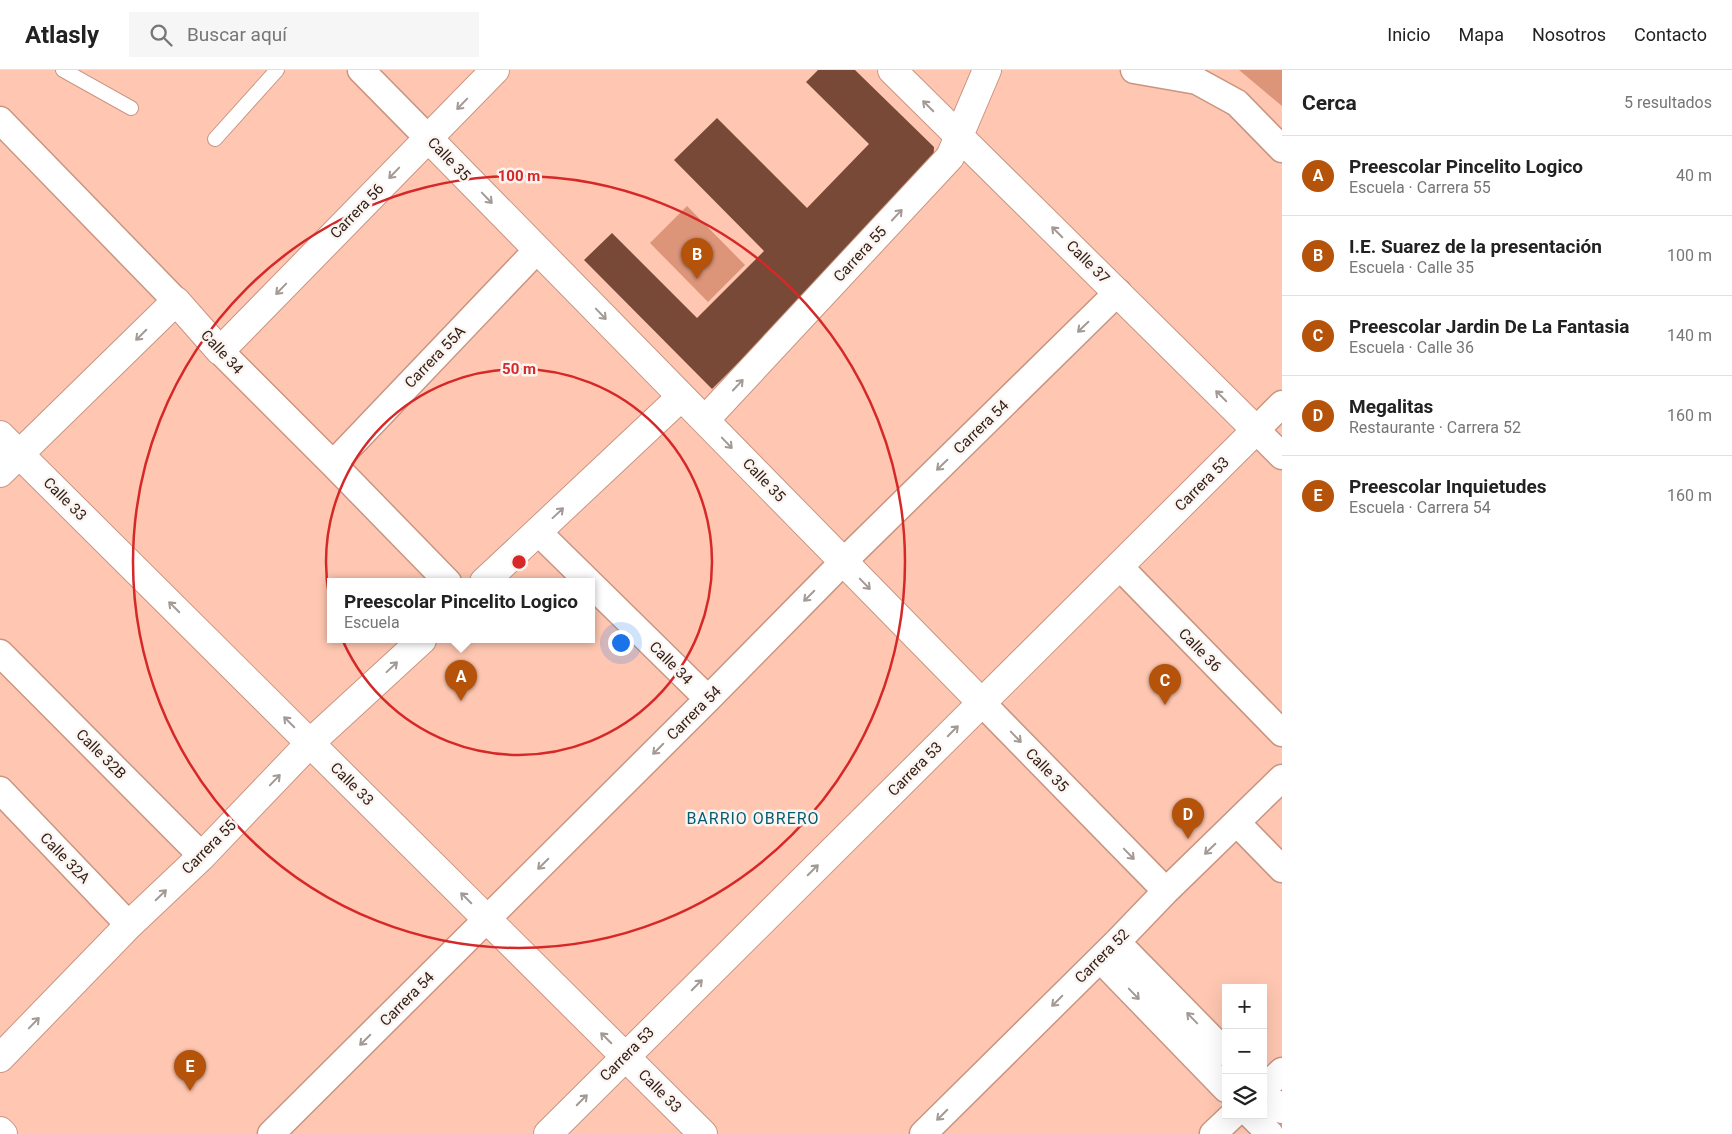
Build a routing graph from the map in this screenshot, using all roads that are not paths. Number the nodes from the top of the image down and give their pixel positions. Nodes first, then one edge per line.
1 (63, 70) edge
2 (276, 70) edge
3 (361, 70) edge
4 (495, 70) edge
5 (892, 70) edge
6 (987, 70) edge
7 (1134, 70) edge
8 (131, 108) dead end
9 (0, 120) edge
10 (960, 136) junction
11 (428, 138) junction
12 (215, 139) dead end
13 (1282, 149) edge
14 (537, 250) junction
15 (1118, 292) junction
16 (176, 301) junction
17 (220, 352) junction
18 (681, 396) junction
19 (1282, 404) edge
20 (705, 420) junction
21 (1256, 430) junction
22 (0, 435) edge
23 (20, 454) junction
24 (1282, 456) edge
25 (333, 464) junction
26 (0, 473) edge
27 (538, 532) junction
28 (843, 562) junction
29 (1119, 566) junction
30 (444, 578) edge
31 (488, 578) edge
32 (585, 578) edge
33 (595, 588) edge
34 (419, 643) edge
35 (0, 653) edge
36 (708, 699) junction
37 (982, 703) junction
38 (1282, 733) edge
39 (310, 743) junction
40 (1282, 778) edge
41 (0, 790) edge
42 (1236, 823) junction
43 (202, 856) junction
44 (1282, 869) edge
45 (1166, 891) junction
46 (488, 919) junction
47 (129, 926) junction
48 (1108, 950) junction
49 (1222, 1050) edge
50 (625, 1057) junction
51 (0, 1058) edge
52 (1282, 1071) edge
53 (1222, 1084) edge
54 (1267, 1086) edge
55 (1267, 1094) edge
56 (1282, 1110) edge
57 (1229, 1119) edge
58 (1256, 1119) edge
59 (0, 1131) edge
60 (3, 1134) edge
61 (271, 1134) edge
62 (548, 1134) edge
63 (703, 1134) edge
64 (923, 1134) edge
65 (1213, 1134) edge
66 (1270, 1134) edge

1 - 8 lane
2 - 12 lane
3 - 11 street, Calle 35
4 -> 11 street, Carrera 56
10 -> 5 street, Calle 37
6 - 10 street, Carrera 55
7 - 13 street
9 - 16 street, Calle 34
15 -> 10 street, Calle 37
20 -> 10 street, Carrera 55
11 -> 14 street, Calle 35
11 -> 17 street, Carrera 56
14 -> 18 street, Calle 35
14 - 25 street, Carrera 55A
21 -> 15 street, Calle 37
15 -> 28 street, Carrera 54
16 - 17 street, Calle 34
16 -> 23 street
17 - 25 street, Calle 34
18 - 20 street, Calle 35
27 -> 18 street
19 - 21 street, Carrera 53
20 -> 28 street, Calle 35
21 - 24 street, Calle 37
21 - 29 street, Carrera 53
22 - 23 street, Calle 33
23 - 26 street
39 -> 23 street, Calle 33
25 - 30 street, Calle 34
27 - 31 street
27 - 32 street, Calle 34
28 -> 36 street, Carrera 54
28 -> 37 street, Calle 35
29 - 37 street, Carrera 53
29 - 38 street, Calle 36
33 - 36 street, Calle 34
39 -> 34 street, Carrera 55
35 - 43 street, Calle 32B
36 -> 46 street, Carrera 54
37 -> 45 street, Calle 35
50 -> 37 street, Carrera 53
43 -> 39 street, Carrera 55
46 -> 39 street, Calle 33
40 - 42 street, Carrera 52
41 - 47 street, Calle 32A
42 - 44 street
42 -> 45 street, Carrera 52
47 -> 43 street, Carrera 55
45 - 48 street, Carrera 52
50 -> 46 street, Calle 33
46 -> 61 street, Carrera 54
51 -> 47 street, Carrera 55
49 -> 48 street
48 -> 53 street
48 -> 64 street, Carrera 52
62 -> 50 street, Carrera 53
50 - 63 street, Calle 33
52 - 54 street
55 - 56 street
57 - 65 street
58 - 66 street
59 - 60 street

